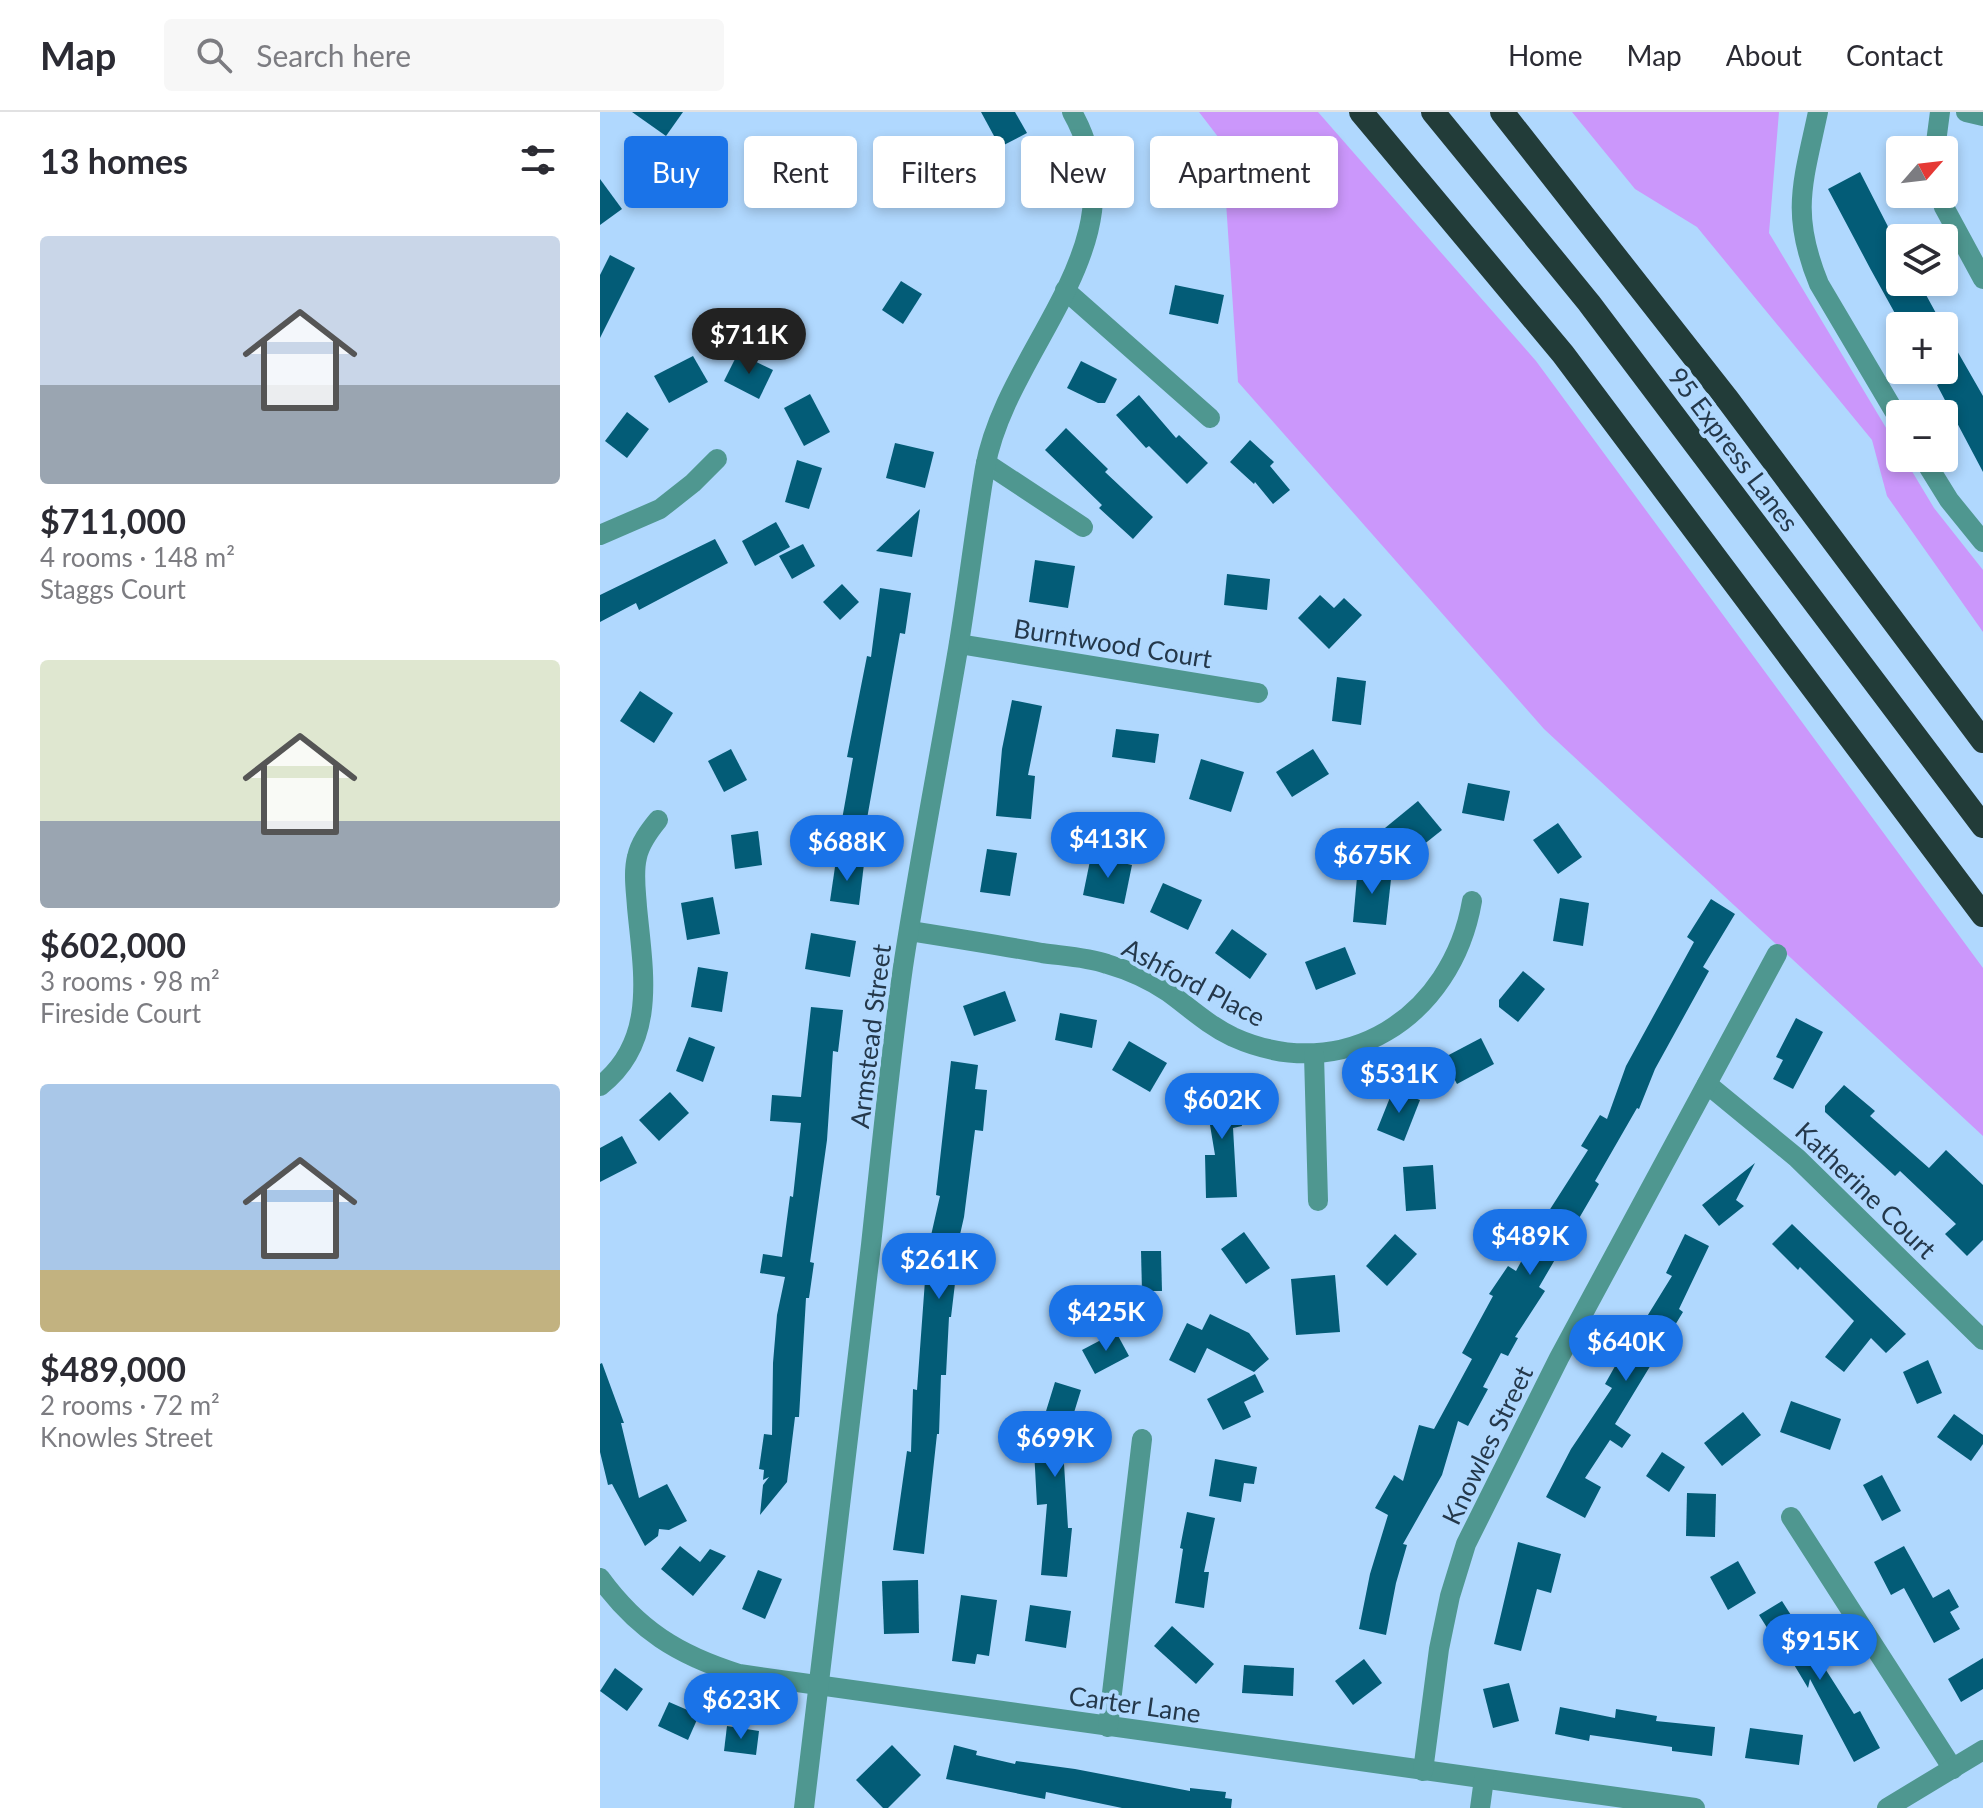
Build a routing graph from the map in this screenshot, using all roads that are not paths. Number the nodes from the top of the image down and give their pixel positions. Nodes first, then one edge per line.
1 (1072, 112) edge
2 (1361, 112) edge
3 (1433, 112) edge
4 (1502, 112) edge
5 (1818, 112) edge
6 (1940, 112) edge
7 (1966, 112) edge
8 (1983, 116) edge
9 (1937, 136) edge
10 (1945, 208) edge
11 (1983, 279) edge
12 (1065, 290) junction
13 (1888, 400) edge
14 (1210, 418) dead end
15 (717, 459) dead end
16 (986, 463) junction
17 (1932, 472) edge
18 (1083, 527) dead end
19 (600, 535) edge
20 (1983, 542) edge
21 (959, 644) junction
22 (1258, 693) dead end
23 (1983, 741) edge
24 (658, 820) dead end
25 (1983, 826) edge
26 (1472, 901) dead end
27 (1983, 915) edge
28 (910, 931) junction
29 (1777, 954) dead end
30 (1314, 1055) junction
31 (1707, 1084) junction
32 (600, 1086) edge
33 (1318, 1201) dead end
34 (1983, 1340) edge
35 (1142, 1439) dead end
36 (1791, 1517) dead end
37 (600, 1578) edge
38 (818, 1686) junction
39 (1108, 1727) junction
40 (1983, 1750) edge
41 (1953, 1769) junction
42 (1423, 1771) junction
43 (1484, 1779) junction
44 (804, 1808) edge
45 (1480, 1808) edge
46 (1695, 1808) edge
47 (1887, 1808) edge

1 - 12 street, Armstead Street
2 - 27 highway
3 - 25 highway, 95 Express Lanes
4 - 23 highway
5 - 13 street
6 - 9 street
7 - 8 street
10 - 11 street
12 - 14 street
12 - 16 street, Armstead Street
15 - 19 street
16 - 18 street
16 - 21 street, Armstead Street
17 - 20 street
21 - 22 street, Burntwood Court
21 - 28 street, Armstead Street
24 - 32 street
26 - 30 street, Ashford Place
28 - 30 street, Ashford Place
28 - 38 street, Armstead Street
29 - 31 street, Knowles Street
30 - 33 street
31 - 34 street, Katherine Court
31 - 42 street, Knowles Street
35 - 39 street
36 - 41 street
37 - 38 street, Carter Lane
38 - 39 street, Carter Lane
38 - 44 street, Armstead Street
39 - 42 street, Carter Lane
40 - 41 street
41 - 47 street
42 - 43 street, Carter Lane
43 - 45 street
43 - 46 street, Carter Lane

